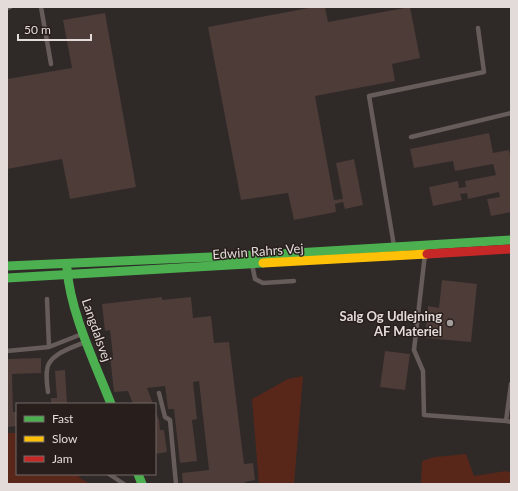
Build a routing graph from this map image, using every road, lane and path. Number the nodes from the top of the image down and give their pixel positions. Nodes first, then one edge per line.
1 (10, 7) edge
2 (41, 7) edge
3 (7, 8) edge
4 (478, 28) dead end
5 (50, 64) dead end
6 (511, 113) edge
7 (411, 137) dead end
8 (511, 240) edge
9 (425, 249) junction
10 (511, 249) edge
11 (395, 251) junction
12 (252, 259) junction
13 (67, 262) junction
14 (7, 266) edge
15 (67, 276) junction
16 (7, 278) edge
17 (294, 281) dead end
18 (46, 299) dead end
19 (85, 337) junction
20 (49, 347) junction
21 (7, 351) edge
22 (511, 384) edge
23 (48, 392) dead end
24 (159, 393) dead end
25 (109, 402) edge
26 (506, 421) junction
27 (511, 422) edge
28 (110, 475) edge
29 (124, 484) edge
30 (176, 484) edge

1 - 3 lane
2 - 5 lane
4 - 11 lane
6 - 7 lane
8 - 9 street, Edwin Rahrs Vej
9 - 10 street, Edwin Rahrs Vej
9 - 11 street, Edwin Rahrs Vej
9 - 26 lane
11 - 12 street, Edwin Rahrs Vej
12 - 13 street, Edwin Rahrs Vej
12 - 15 street, Edwin Rahrs Vej
12 - 17 lane
13 - 14 street, Edwin Rahrs Vej
13 - 15 street, Langdalsvej
15 - 16 street, Edwin Rahrs Vej
15 - 19 street, Langdalsvej
18 - 20 lane
19 - 20 lane
19 - 23 lane
19 - 25 street, Langdalsvej
20 - 21 lane
22 - 26 lane
24 - 30 lane
26 - 27 lane
28 - 29 lane

